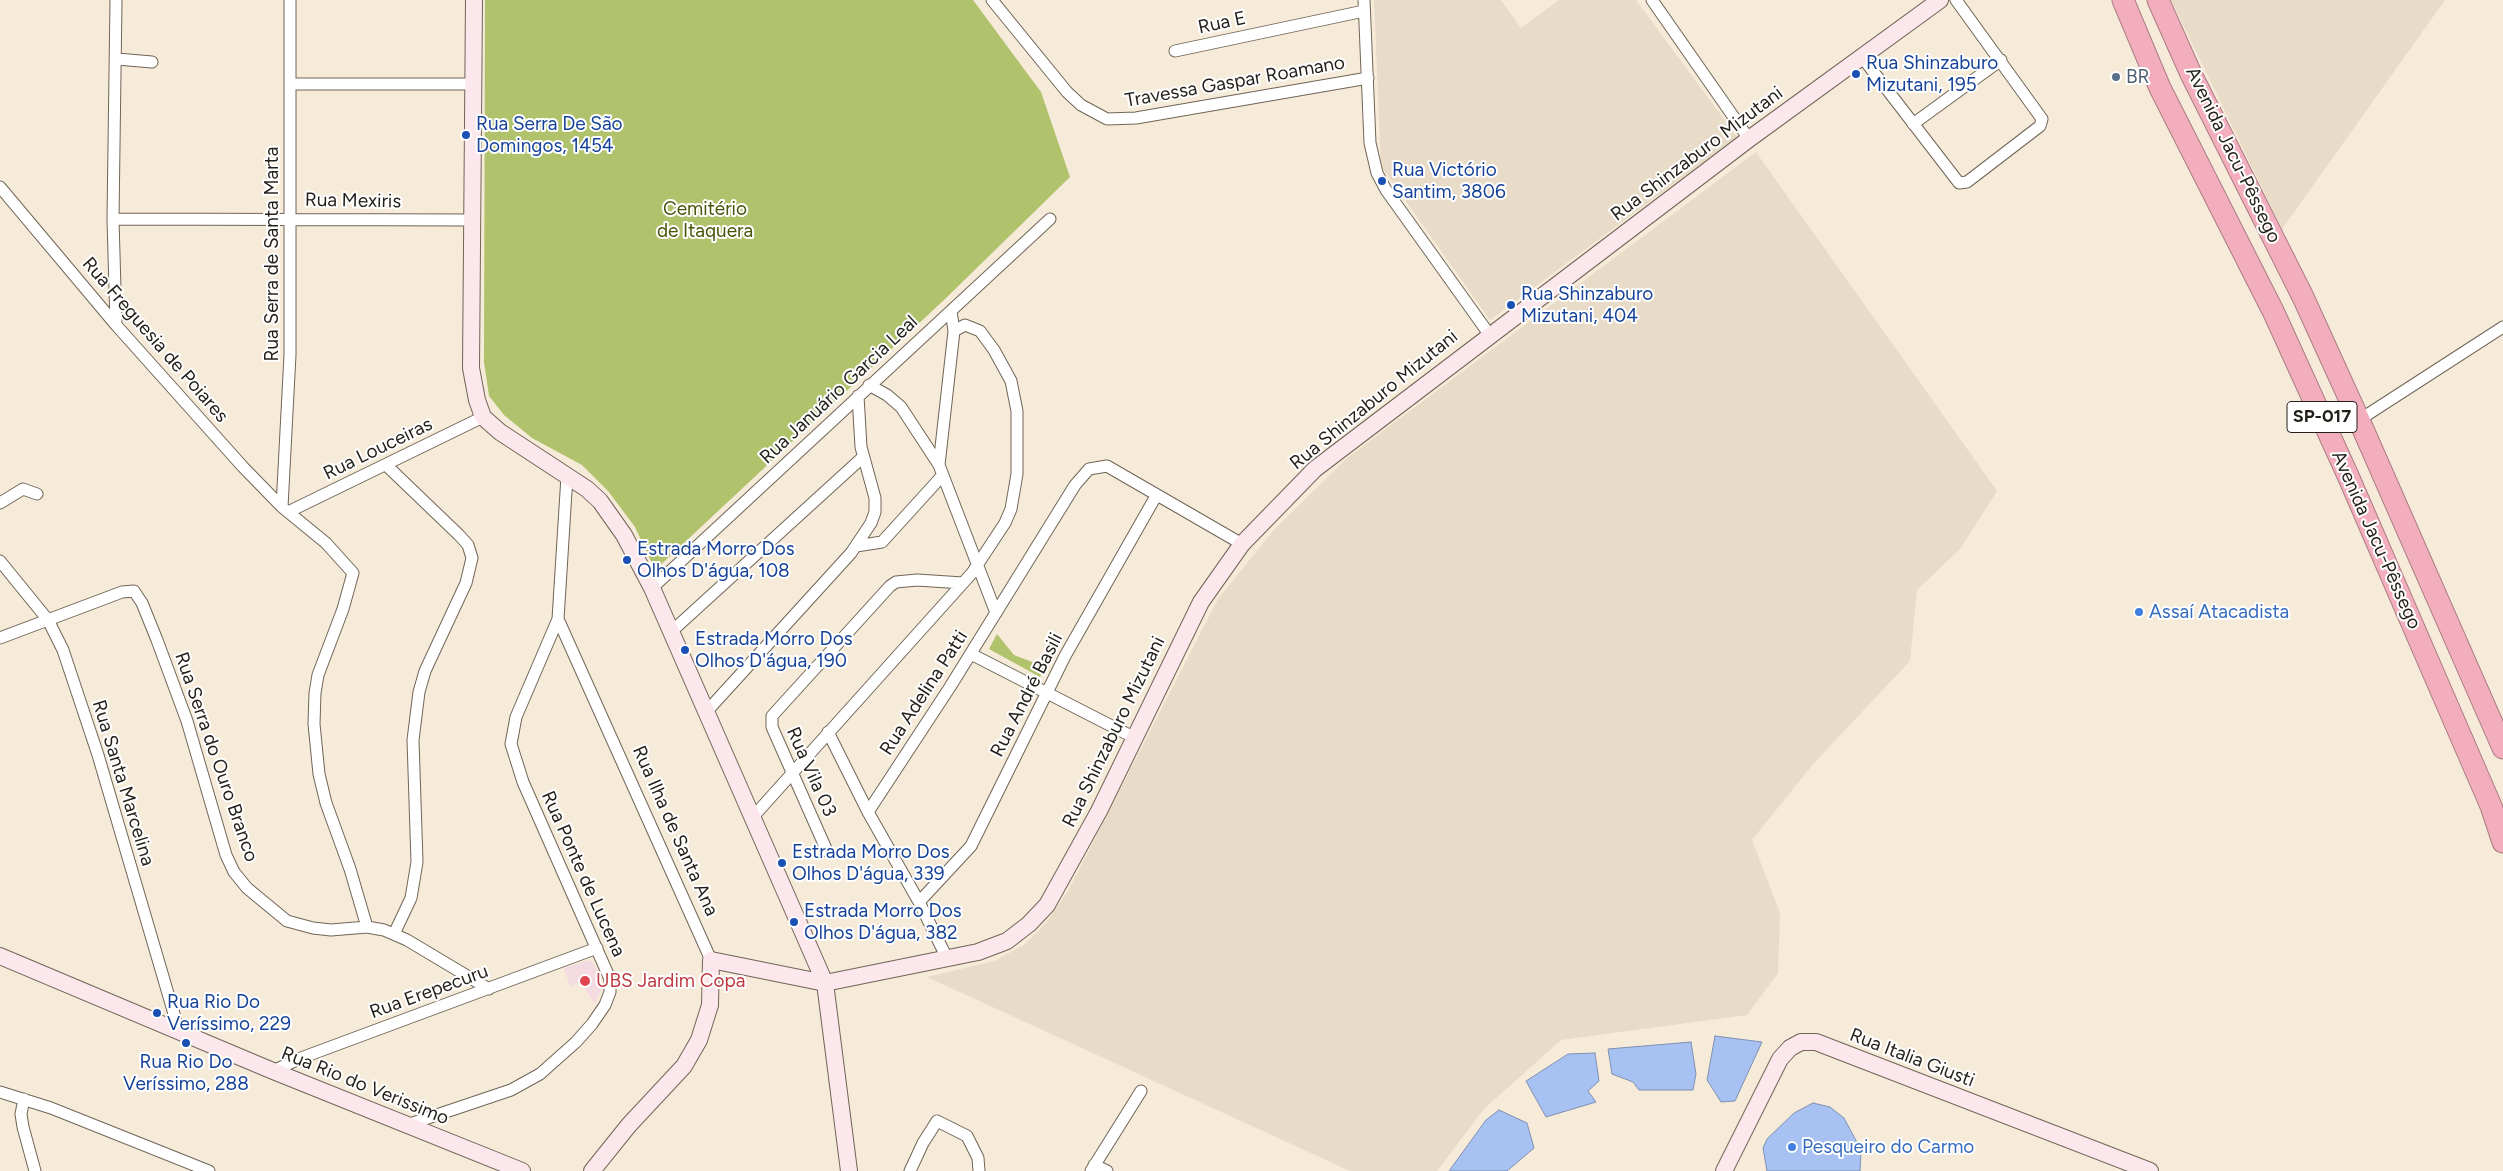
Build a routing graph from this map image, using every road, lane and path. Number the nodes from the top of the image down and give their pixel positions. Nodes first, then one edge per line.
1 (116, 0) edge
2 (290, 0) edge
3 (474, 0) edge
4 (992, 0) edge
5 (1652, 0) edge
6 (1940, 0) edge
7 (1956, 0) edge
8 (2123, 0) edge
9 (2158, 0) edge
10 (1364, 6) edge
11 (1174, 51) dead end
12 (1862, 57) junction
13 (117, 60) junction
14 (2001, 60) junction
15 (152, 62) dead end
16 (1368, 78) junction
17 (290, 84) junction
18 (474, 84) junction
19 (1913, 124) junction
20 (1749, 139) junction
21 (0, 187) edge
22 (290, 218) junction
23 (114, 219) junction
24 (1050, 219) dead end
25 (473, 220) junction
26 (951, 311) junction
27 (116, 325) junction
28 (2503, 327) edge
29 (954, 331) junction
30 (1489, 334) junction
31 (869, 385) junction
32 (858, 396) junction
33 (483, 417) junction
34 (2359, 420) junction
35 (863, 457) junction
36 (386, 465) junction
37 (941, 470) junction
38 (567, 476) junction
39 (37, 494) dead end
40 (1156, 496) junction
41 (0, 503) edge
42 (285, 510) junction
43 (1242, 544) junction
44 (856, 546) junction
45 (0, 561) edge
46 (978, 564) junction
47 (963, 583) junction
48 (652, 588) junction
49 (996, 614) junction
50 (558, 619) junction
51 (48, 620) junction
52 (672, 631) junction
53 (0, 638) edge
54 (971, 654) junction
55 (1046, 692) junction
56 (708, 710) junction
57 (828, 732) junction
58 (1135, 738) junction
59 (2503, 748) edge
60 (791, 773) junction
61 (868, 812) junction
62 (752, 818) junction
63 (2503, 842) edge
64 (827, 851) dead end
65 (919, 902) junction
66 (367, 927) junction
67 (394, 934) junction
68 (597, 948) junction
69 (0, 956) edge
70 (947, 958) junction
71 (711, 960) junction
72 (825, 983) junction
73 (489, 989) junction
74 (179, 1031) junction
75 (274, 1071) junction
76 (1141, 1091) dead end
77 (0, 1092) edge
78 (24, 1099) junction
79 (407, 1125) junction
80 (1093, 1168) edge
81 (35, 1171) edge
82 (209, 1171) edge
83 (522, 1171) edge
84 (592, 1171) edge
85 (849, 1171) edge
86 (910, 1171) edge
87 (978, 1171) edge
88 (1107, 1171) edge
89 (1724, 1171) edge
90 (2150, 1171) edge

1 - 13 street
2 - 17 street, Rua Serra de Santa Marta
3 - 18 street
4 - 16 street, Travessa Gaspar Roamano
5 - 20 street
6 - 12 street, Rua Shinzaburo Mizutani
7 - 14 street
8 - 63 highway, Avenida Jacu-Pêssego / SP-017
9 - 34 highway, Avenida Jacu-Pêssego / SP-017
10 - 11 street, Rua E
10 - 16 street
12 - 19 street
12 - 20 street, Rua Shinzaburo Mizutani
13 - 15 street
13 - 23 street
14 - 19 street
14 - 19 street
16 - 30 street
17 - 18 street
17 - 22 street, Rua Serra de Santa Marta
18 - 25 street
20 - 30 street, Rua Shinzaburo Mizutani
21 - 27 street, Rua Freguesia de Poiares
22 - 23 street, Rua Mexiris
22 - 25 street, Rua Mexiris
22 - 42 street, Rua Serra de Santa Marta
23 - 27 street
24 - 26 street, Rua Januário Garcia Leal
25 - 33 street
26 - 29 street
26 - 31 street, Rua Januário Garcia Leal
27 - 42 street, Rua Freguesia de Poiares
28 - 34 street
29 - 37 street
29 - 46 street
30 - 43 street, Rua Shinzaburo Mizutani
31 - 32 street, Rua Januário Garcia Leal
31 - 37 street
32 - 35 street
32 - 48 street, Rua Januário Garcia Leal
33 - 36 street, Rua Louceiras
33 - 38 street
34 - 59 highway, Avenida Jacu-Pêssego / SP-017
35 - 44 street
35 - 52 street
36 - 42 street, Rua Louceiras
36 - 67 street
37 - 44 street
37 - 46 street
38 - 48 street
38 - 50 street, Rua Ilha de Santa Ana
39 - 41 street
40 - 43 street
40 - 49 street, Rua Adelina Patti
40 - 55 street, Rua André Basili
42 - 66 street, Rua Freguesia de Poiares
43 - 58 street, Rua Shinzaburo Mizutani
44 - 56 street
45 - 51 street, Rua Santa Marcelina
46 - 47 street
46 - 49 street
47 - 57 street
47 - 60 street, Rua Vila 03
48 - 52 street
49 - 54 street, Rua Adelina Patti
50 - 68 street, Rua Ponte de Lucena
50 - 71 street, Rua Ilha de Santa Ana
51 - 53 street
51 - 66 street, Rua Serra do Ouro Branco
51 - 74 street, Rua Santa Marcelina
52 - 56 street
54 - 55 street
54 - 61 street, Rua Adelina Patti
55 - 58 street
55 - 65 street, Rua André Basili
56 - 62 street
57 - 60 street
57 - 61 street
58 - 70 street, Rua Shinzaburo Mizutani
60 - 62 street
60 - 64 street, Rua Vila 03
61 - 65 street
62 - 72 street
65 - 70 street
66 - 67 street
67 - 73 street
68 - 73 street, Rua Erepecuru
68 - 79 street, Rua Ponte de Lucena
69 - 74 street, Rua Rio do Verissimo
70 - 72 street, Rua Shinzaburo Mizutani
71 - 72 street, Rua Shinzaburo Mizutani
71 - 84 street, Rua Ilha de Santa Ana
72 - 85 street
73 - 75 street, Rua Erepecuru
74 - 75 street, Rua Rio do Verissimo
75 - 79 street, Rua Rio do Verissimo
76 - 80 street
77 - 78 street
78 - 81 street
78 - 82 street
79 - 83 street, Rua Rio do Verissimo
80 - 88 street
86 - 87 street
89 - 90 street, Rua Italia Giusti

